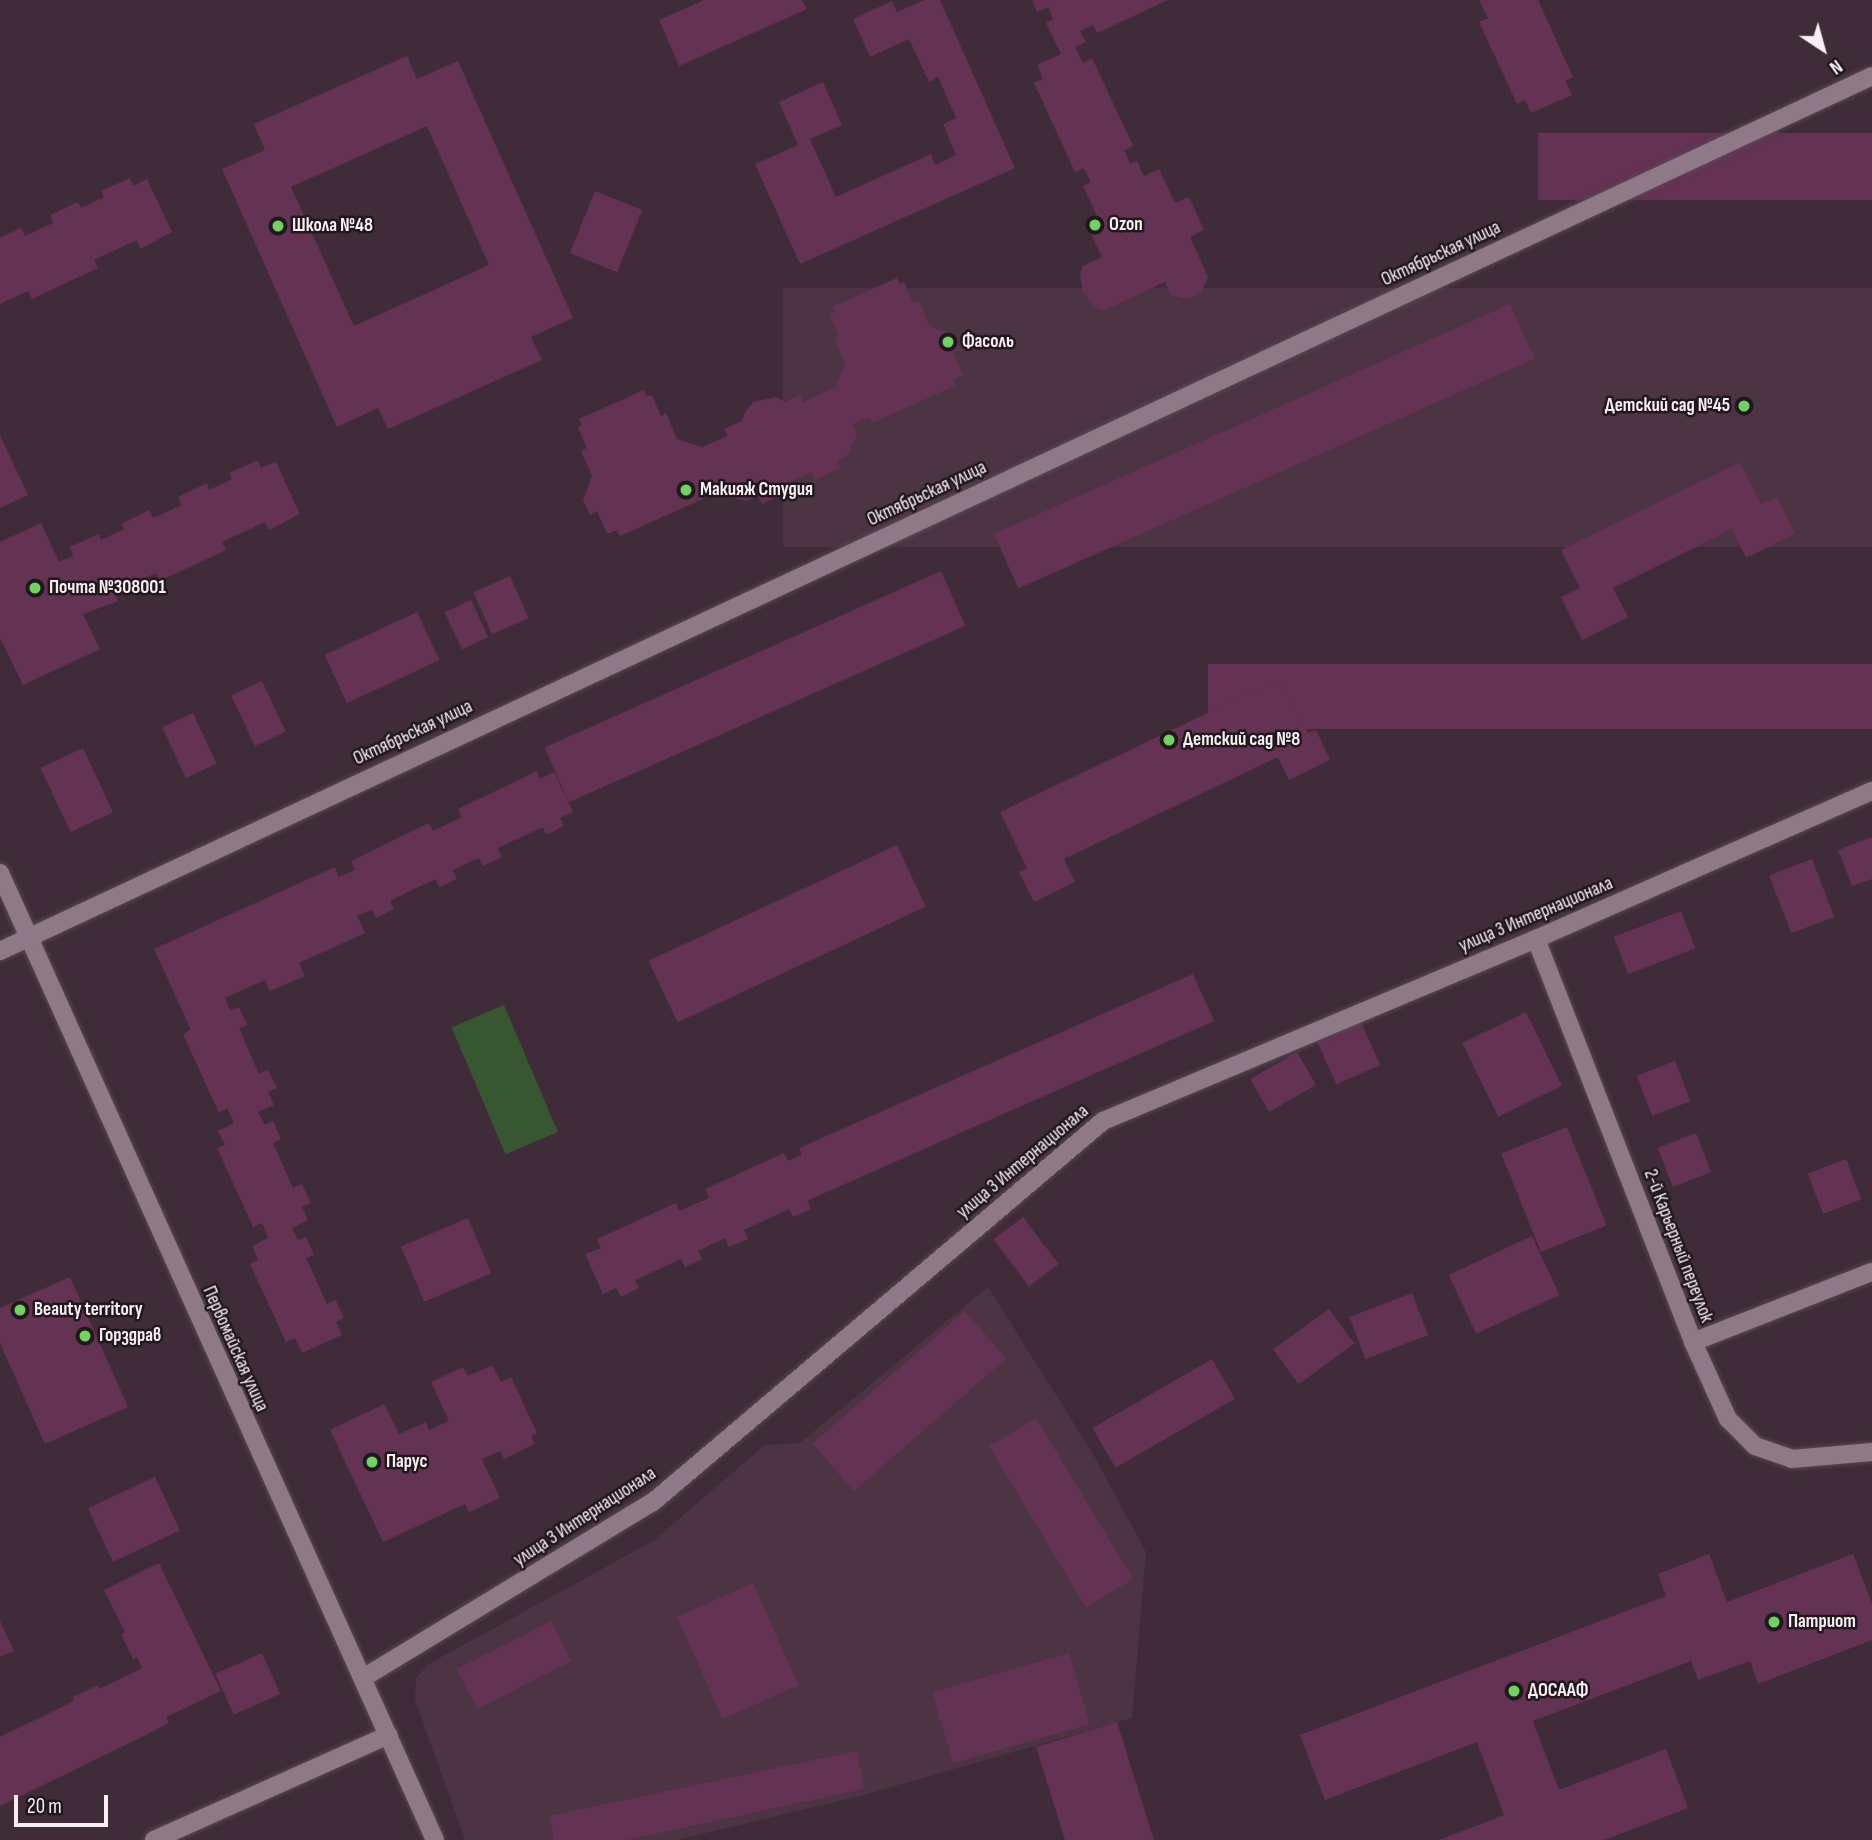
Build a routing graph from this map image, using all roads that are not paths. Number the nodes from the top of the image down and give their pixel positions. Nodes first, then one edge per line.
1 (1872, 76) edge
2 (1872, 791) edge
3 (0, 873) edge
4 (27, 937) junction
5 (1536, 939) junction
6 (0, 951) edge
7 (1872, 1272) edge
8 (1693, 1342) junction
9 (1872, 1452) edge
10 (363, 1678) junction
11 (388, 1735) junction
12 (154, 1840) edge
13 (435, 1840) edge

1 - 4 street, Октябрьская улица
2 - 5 street, улица 3 Интернационала
3 - 4 street, Первомайская улица
4 - 6 street, Октябрьская улица
4 - 10 street, Первомайская улица
5 - 8 street, 2-й Карьерный переулок
5 - 10 street, улица 3 Интернационала
7 - 8 street
8 - 9 street, 2-й Карьерный переулок
10 - 11 street, Первомайская улица
11 - 12 street
11 - 13 street, Первомайская улица

